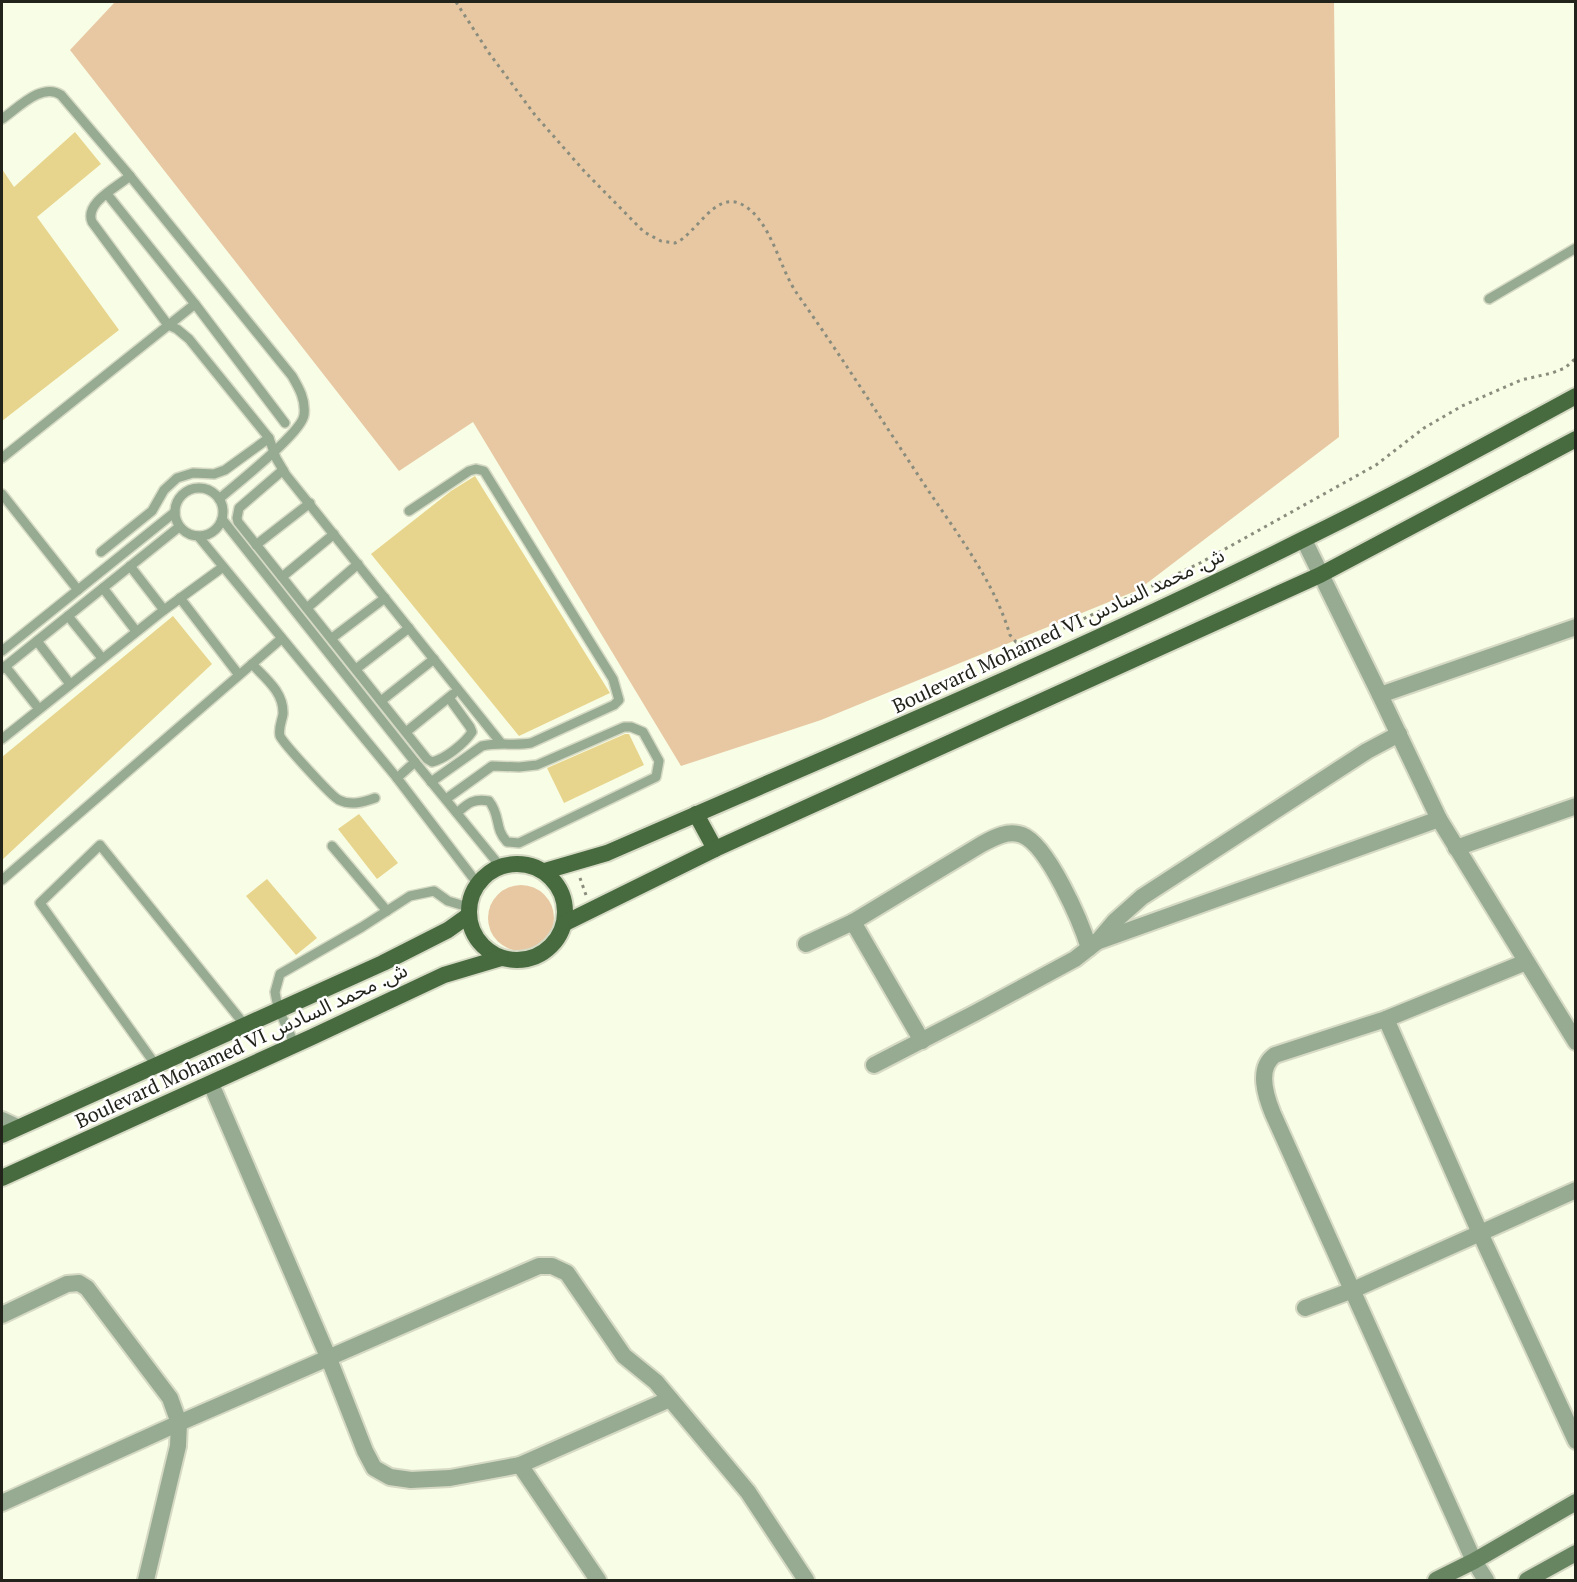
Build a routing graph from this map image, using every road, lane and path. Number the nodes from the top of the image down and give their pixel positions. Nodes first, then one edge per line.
1 (456, 2) edge
2 (2, 119) edge
3 (130, 176) junction
4 (107, 194) junction
5 (1575, 248) edge
6 (1489, 299) dead end
7 (195, 303) junction
8 (168, 325) junction
9 (1575, 358) edge
10 (1575, 396) edge
11 (285, 423) dead end
12 (269, 438) junction
13 (1575, 439) edge
14 (274, 450) junction
15 (2, 458) edge
16 (283, 470) junction
17 (2, 494) edge
18 (219, 499) junction
19 (310, 503) junction
20 (409, 511) dead end
21 (175, 512) junction
22 (222, 519) junction
23 (180, 527) junction
24 (334, 534) junction
25 (198, 536) junction
26 (1304, 540) junction
27 (256, 545) junction
28 (101, 552) dead end
29 (358, 564) junction
30 (130, 566) junction
31 (223, 567) junction
32 (1320, 575) junction
33 (282, 577) junction
34 (103, 588) junction
35 (78, 590) junction
36 (180, 598) junction
37 (385, 598) junction
38 (307, 608) junction
39 (164, 610) junction
40 (68, 616) junction
41 (1575, 627) edge
42 (409, 628) junction
43 (136, 631) junction
44 (332, 638) junction
45 (281, 639) junction
46 (37, 641) junction
47 (2, 651) edge
48 (102, 658) junction
49 (434, 659) junction
50 (252, 664) junction
51 (3, 668) edge
52 (356, 669) junction
53 (239, 675) junction
54 (69, 684) junction
55 (458, 690) junction
56 (1380, 695) junction
57 (449, 698) junction
58 (381, 700) junction
59 (39, 709) junction
60 (2, 725) edge
61 (406, 732) junction
62 (1399, 734) junction
63 (5, 736) edge
64 (501, 743) junction
65 (415, 762) junction
66 (397, 778) junction
67 (431, 782) junction
68 (375, 798) dead end
69 (446, 800) junction
70 (1575, 806) edge
71 (457, 813) junction
72 (696, 814) junction
73 (1439, 819) junction
74 (332, 846) dead end
75 (1456, 848) junction
76 (715, 849) junction
77 (574, 864) junction
78 (500, 866) junction
79 (545, 871) junction
80 (2, 880) edge
81 (477, 883) junction
82 (592, 910) junction
83 (387, 911) junction
84 (468, 911) junction
85 (853, 922) junction
86 (565, 923) junction
87 (806, 944) dead end
88 (1094, 944) junction
89 (501, 958) junction
90 (1526, 962) junction
91 (278, 1008) junction
92 (1386, 1019) junction
93 (244, 1024) junction
94 (922, 1041) junction
95 (1575, 1042) edge
96 (295, 1045) junction
97 (155, 1064) junction
98 (874, 1065) dead end
99 (211, 1084) junction
100 (2, 1120) edge
101 (18, 1127) junction
102 (2, 1135) edge
103 (2, 1178) edge
104 (1575, 1190) edge
105 (1480, 1233) junction
106 (1353, 1290) junction
107 (1305, 1308) dead end
108 (2, 1315) edge
109 (329, 1359) junction
110 (670, 1399) junction
111 (179, 1424) junction
112 (1575, 1441) edge
113 (520, 1465) junction
114 (1575, 1502) edge
115 (2, 1503) edge
116 (1575, 1553) edge
117 (1474, 1561) junction
118 (146, 1581) edge
119 (598, 1581) edge
120 (806, 1581) edge
121 (1436, 1581) edge
122 (1486, 1581) edge
123 (1527, 1581) edge

1 - 9 path
2 - 3 lane
3 - 4 lane
3 - 14 lane
4 - 7 lane
4 - 8 lane
5 - 6 lane
7 - 8 lane
7 - 11 lane
8 - 12 lane
8 - 15 lane
10 - 26 main road, Boulevard Mohamed VI ش. محمد السادس
12 - 14 lane
12 - 28 lane
13 - 32 main road
14 - 16 lane
14 - 18 lane
16 - 19 lane
16 - 27 lane
17 - 35 lane
18 - 21 lane
18 - 22 lane
19 - 24 lane
19 - 27 lane
20 - 64 lane
21 - 23 lane
21 - 35 lane
22 - 25 lane
22 - 65 lane
23 - 25 lane
23 - 30 lane
24 - 29 lane
24 - 33 lane
25 - 31 lane
26 - 32 street
26 - 72 main road, Boulevard Mohamed VI ش. محمد السادس
27 - 33 lane
29 - 37 lane
29 - 38 lane
30 - 34 lane
30 - 39 lane
31 - 36 lane
31 - 45 lane
32 - 56 street
32 - 76 main road
33 - 38 lane
34 - 40 lane
34 - 43 lane
35 - 47 lane
36 - 39 lane
36 - 53 lane
37 - 42 lane
37 - 44 lane
38 - 44 lane
39 - 43 lane
40 - 46 lane
40 - 48 lane
41 - 56 street
42 - 49 lane
42 - 52 lane
43 - 48 lane
44 - 52 lane
45 - 50 lane
45 - 66 lane
46 - 51 lane
46 - 54 lane
48 - 54 lane
49 - 55 lane
49 - 58 lane
50 - 53 lane
50 - 68 lane
51 - 59 lane
52 - 58 lane
53 - 80 lane
54 - 59 lane
55 - 57 lane
55 - 64 lane
56 - 62 street
57 - 61 lane
57 - 61 lane
58 - 61 lane
59 - 63 lane
60 - 63 lane
62 - 73 street
62 - 88 street
64 - 67 lane
65 - 66 lane
65 - 67 lane
66 - 81 lane
67 - 69 lane
69 - 71 lane
69 - 71 lane
70 - 75 street
71 - 78 lane
72 - 76 main road
72 - 77 main road, Boulevard Mohamed VI ش. محمد السادس
73 - 75 street
73 - 88 street
74 - 83 lane
75 - 90 street
76 - 82 main road
77 - 79 main road, Boulevard Mohamed VI ش. محمد السادس
77 - 82 path
78 - 79 main road
78 - 81 main road
79 - 86 main road
81 - 84 main road
82 - 86 main road
83 - 84 lane
83 - 91 lane
84 - 89 main road
84 - 91 main road, Boulevard Mohamed VI ش. محمد السادس
85 - 87 street
85 - 88 street
85 - 94 street
86 - 89 main road
88 - 94 street
89 - 96 main road, Boulevard Mohamed VI ش. محمد السادس
90 - 92 street
90 - 95 street
91 - 93 main road, Boulevard Mohamed VI ش. محمد السادس
91 - 96 lane
92 - 105 street
92 - 106 street
93 - 97 main road, Boulevard Mohamed VI ش. محمد السادس
93 - 97 lane
94 - 98 street
96 - 99 main road, Boulevard Mohamed VI ش. محمد السادس
97 - 101 main road, Boulevard Mohamed VI ش. محمد السادس
99 - 103 main road, Boulevard Mohamed VI ش. محمد السادس
99 - 109 street
100 - 101 street
101 - 102 main road, Boulevard Mohamed VI ش. محمد السادس
104 - 105 street
105 - 106 street
105 - 112 street
106 - 107 street
106 - 117 street
108 - 111 street
109 - 110 street
109 - 111 street
109 - 113 street
110 - 113 street
110 - 120 street
111 - 115 street
111 - 118 street
113 - 119 street
114 - 117 main road
116 - 123 main road
117 - 121 main road
117 - 122 street

